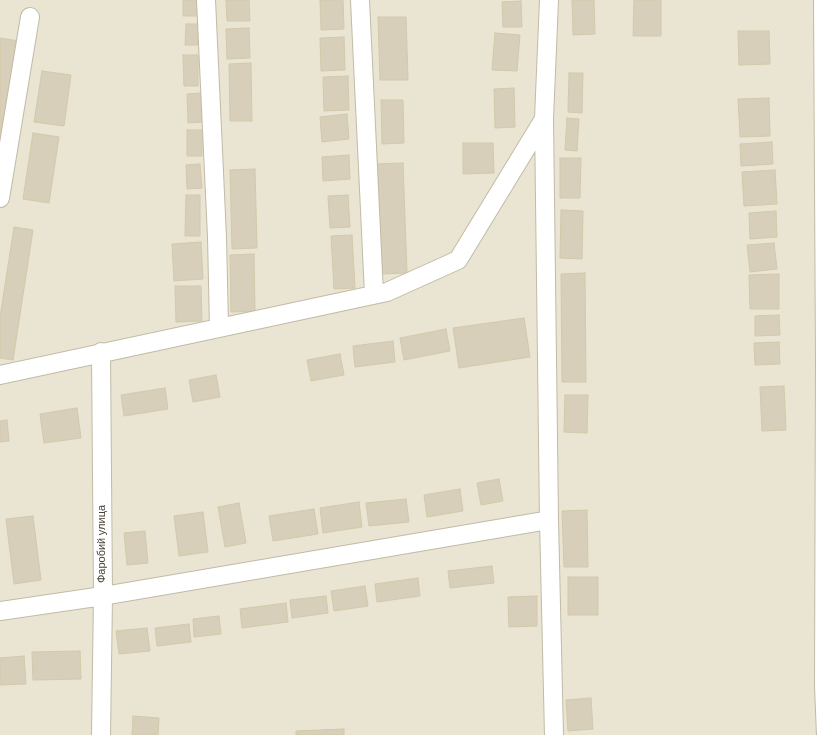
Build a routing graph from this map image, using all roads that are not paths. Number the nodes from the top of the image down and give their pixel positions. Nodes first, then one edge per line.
1 (206, 0) edge
2 (360, 0) edge
3 (549, 0) edge
4 (823, 0) edge
5 (30, 17) dead end
6 (544, 119) junction
7 (0, 198) edge
8 (374, 294) junction
9 (219, 327) junction
10 (101, 352) junction
11 (0, 374) edge
12 (549, 520) junction
13 (103, 596) junction
14 (0, 611) edge
15 (101, 735) edge
16 (554, 735) edge
17 (826, 735) edge

1 - 9 street
2 - 8 street
3 - 6 street
4 - 17 street
5 - 7 street
6 - 8 street
6 - 12 street
8 - 9 street
9 - 10 street
10 - 11 street
10 - 13 street, Фаробий улица
12 - 13 street
12 - 16 street
13 - 14 street
13 - 15 street, Фаробий улица

